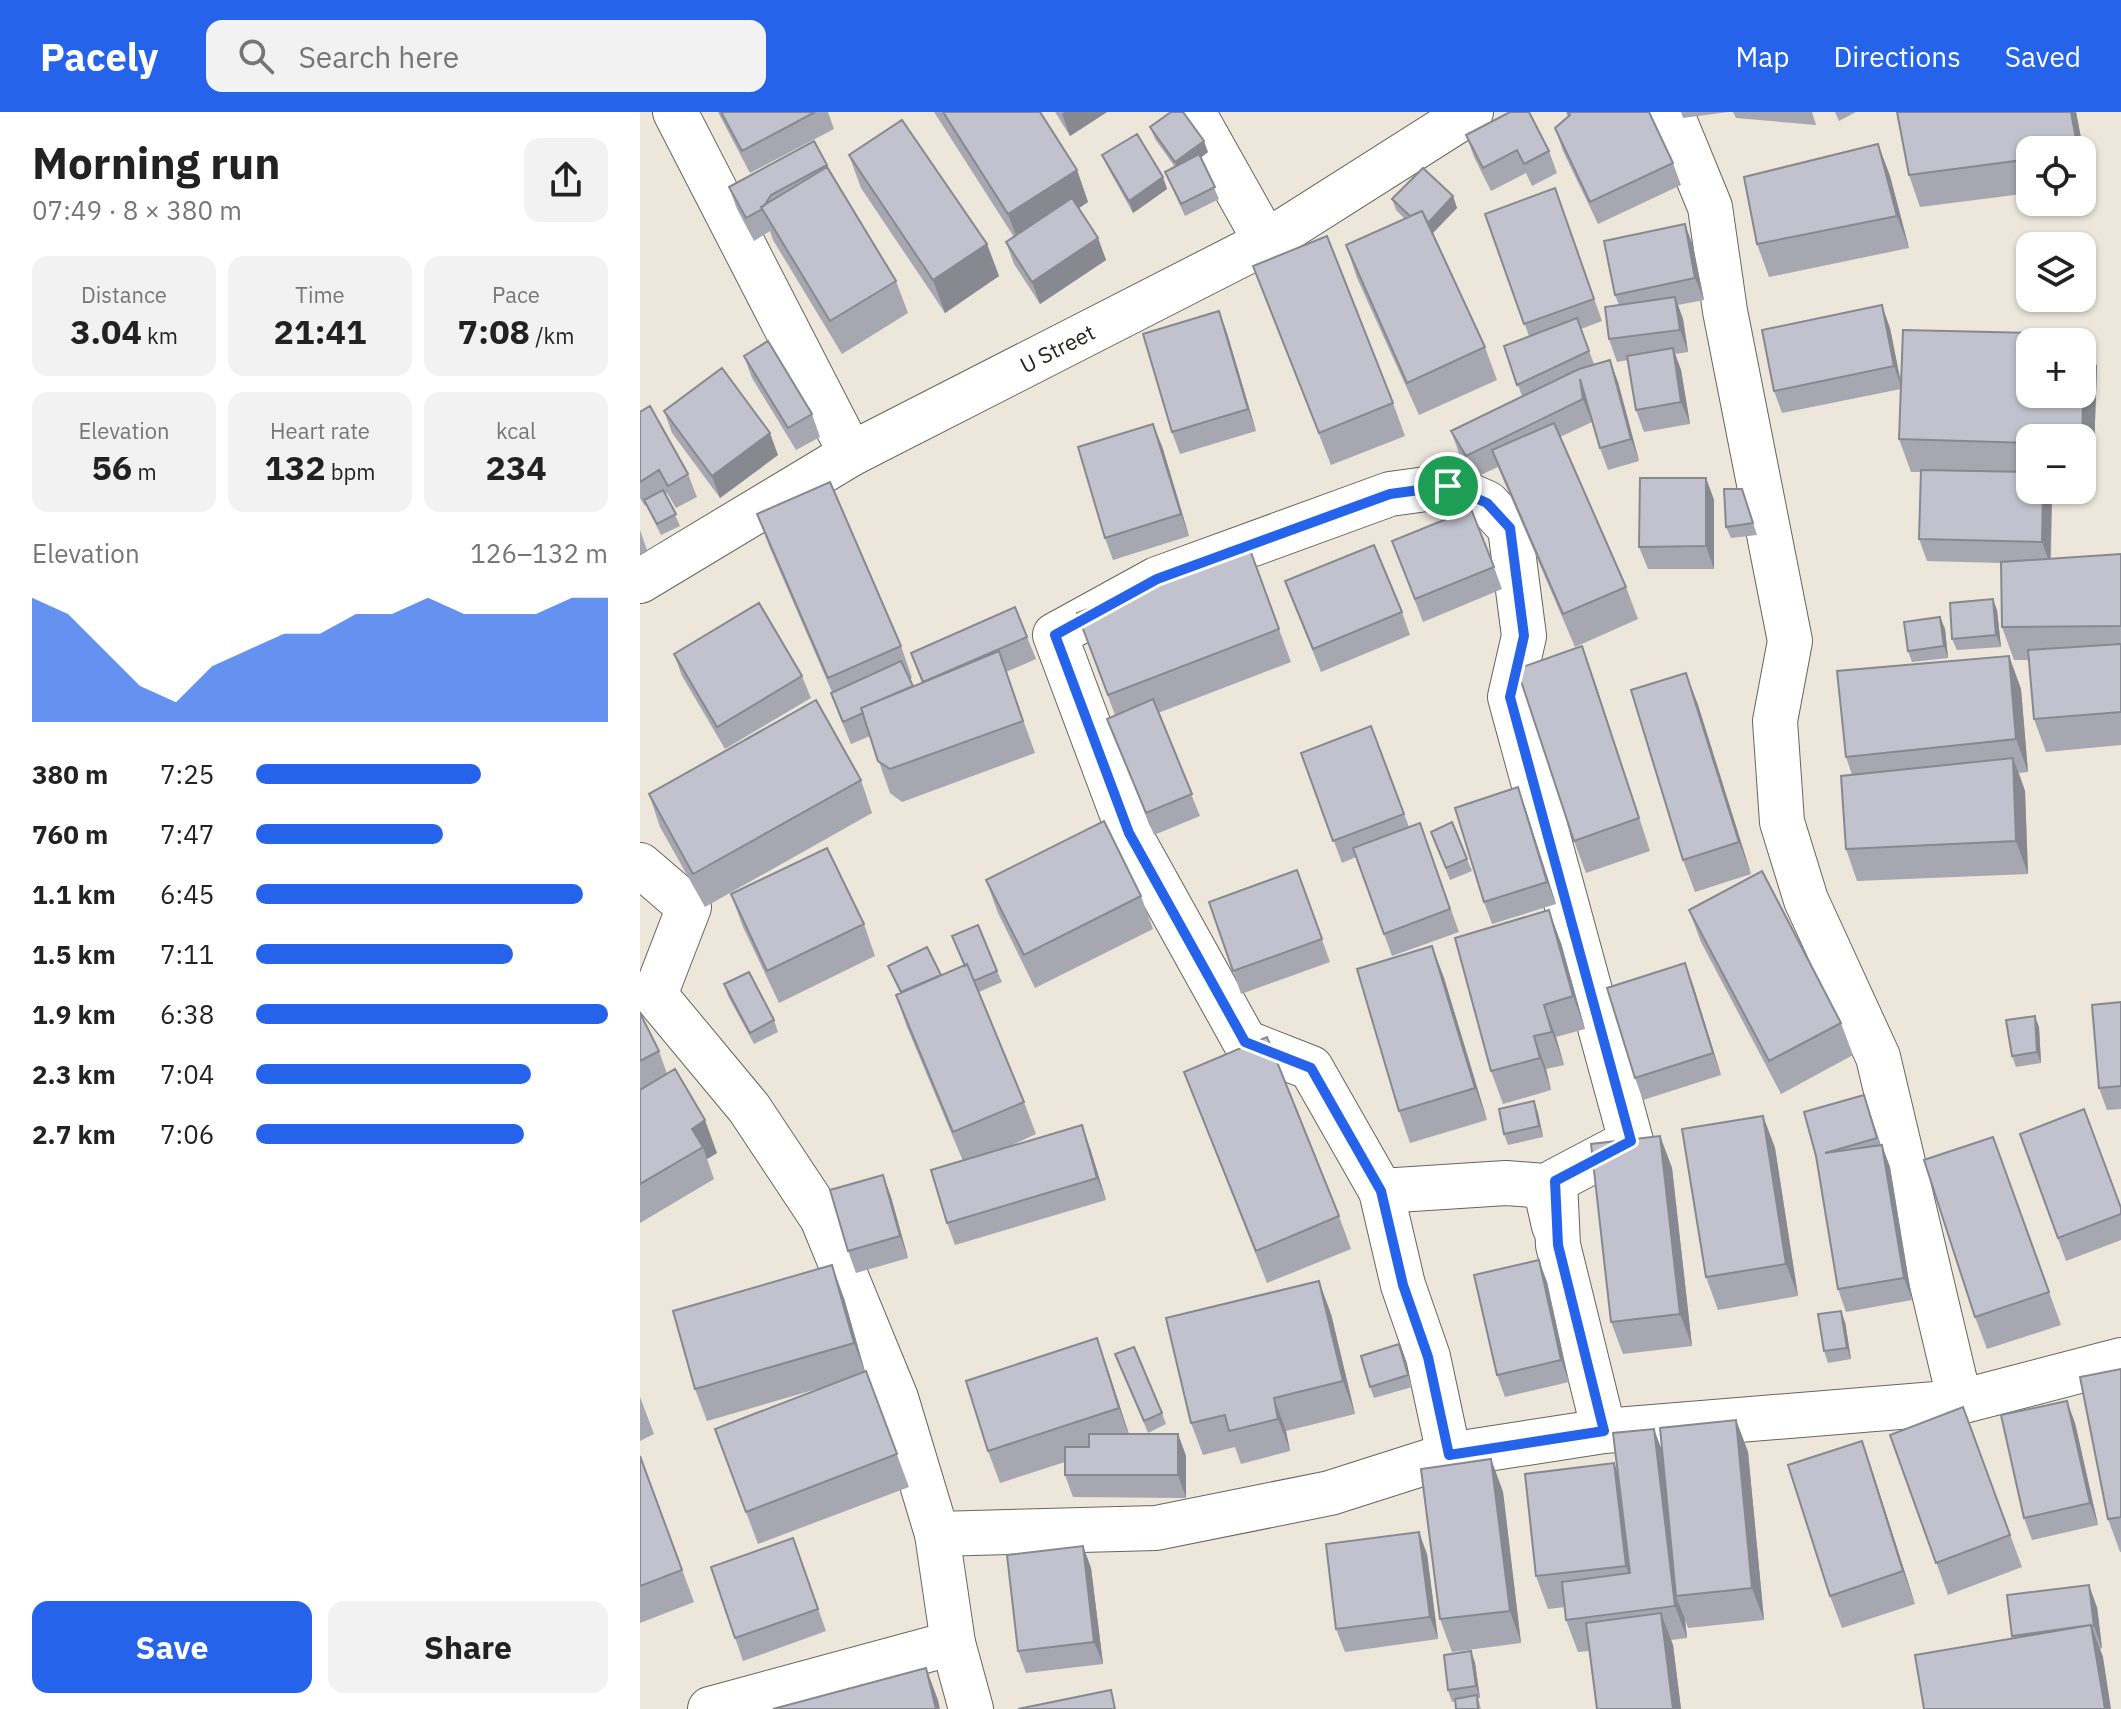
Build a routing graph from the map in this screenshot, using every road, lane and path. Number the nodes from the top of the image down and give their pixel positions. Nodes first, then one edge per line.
1 (675, 112) edge
2 (1193, 112) edge
3 (1471, 112) edge
4 (1671, 112) edge
5 (1266, 242) junction
6 (851, 454) junction
7 (640, 581) edge
8 (640, 865) edge
9 (1381, 1191) junction
10 (1558, 1245) junction
11 (2121, 1360) edge
12 (1960, 1402) junction
13 (1604, 1431) junction
14 (1449, 1455) junction
15 (937, 1534) junction
16 (953, 1643) junction
17 (710, 1709) edge
18 (971, 1709) edge

1 - 6 street
2 - 5 street
3 - 5 street, U Street
4 - 12 street
5 - 6 street, U Street
6 - 7 street, U Street
8 - 15 street
9 - 10 street
9 - 10 street
9 - 14 street
10 - 13 street
11 - 12 street
12 - 13 street
13 - 14 street
14 - 15 street
15 - 16 street
16 - 17 street
16 - 18 street

